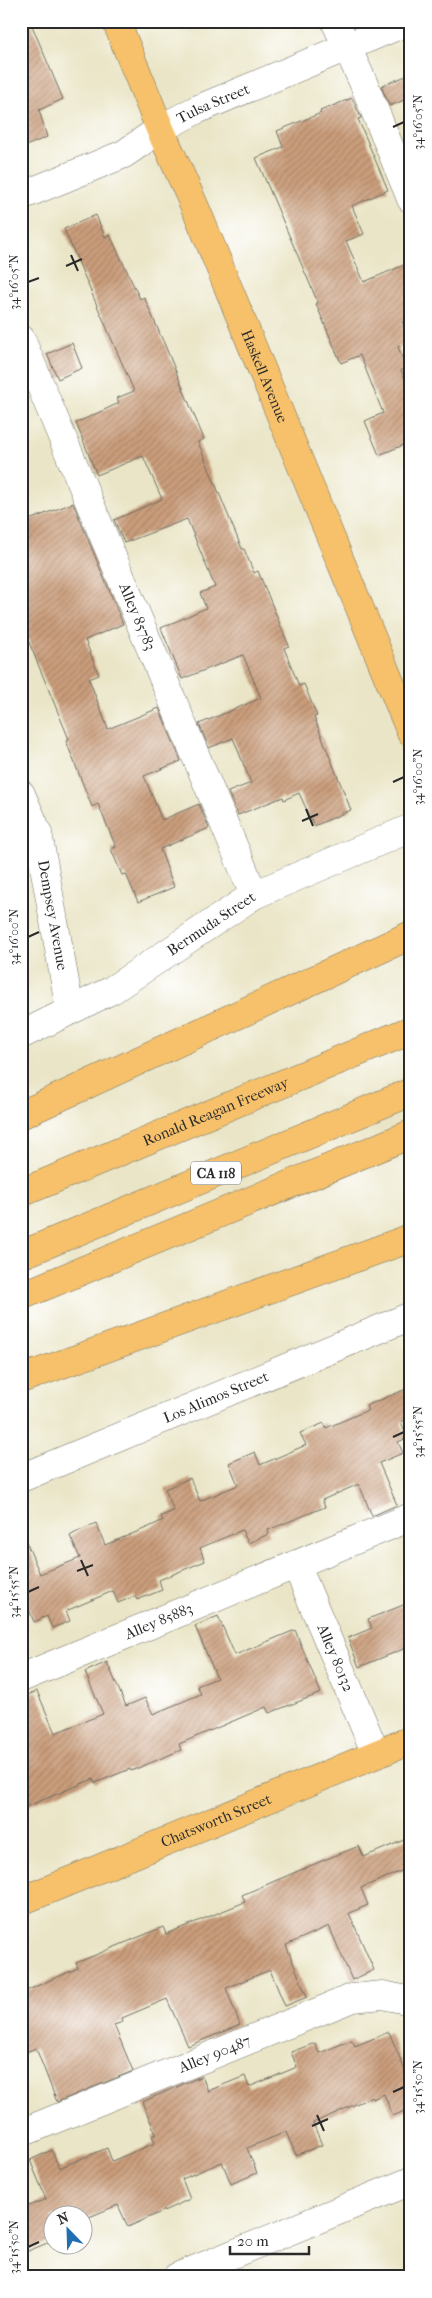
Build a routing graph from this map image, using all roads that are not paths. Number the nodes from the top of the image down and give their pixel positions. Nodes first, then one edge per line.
1 (116, 21) edge
2 (334, 21) edge
3 (409, 21) edge
4 (346, 48) junction
5 (160, 130) junction
6 (21, 196) edge
7 (411, 199) edge
8 (21, 339) edge
9 (411, 733) edge
10 (21, 794) edge
11 (411, 828) edge
12 (254, 896) junction
13 (411, 935) edge
14 (70, 1010) junction
15 (411, 1030) edge
16 (21, 1034) edge
17 (411, 1092) edge
18 (21, 1115) edge
19 (411, 1134) edge
20 (21, 1193) edge
21 (411, 1224) edge
22 (411, 1238) edge
23 (21, 1255) edge
24 (262, 1292) junction
25 (21, 1296) edge
26 (411, 1316) edge
27 (21, 1379) edge
28 (21, 1478) edge
29 (411, 1517) edge
30 (296, 1564) junction
31 (21, 1678) edge
32 (411, 1740) edge
33 (376, 1754) junction
34 (21, 1901) edge
35 (411, 2001) edge
36 (21, 2133) edge
37 (411, 2181) edge
38 (206, 2271) edge
39 (178, 2277) edge

1 - 5 main road, Haskell Avenue
2 - 4 street
3 - 4 street, Tulsa Street
4 - 5 street, Tulsa Street
4 - 7 street
5 - 6 street, Tulsa Street
5 - 9 main road, Haskell Avenue
8 - 12 street, Alley 85783
10 - 14 street, Dempsey Avenue
11 - 12 street, Bermuda Street
12 - 14 street, Bermuda Street
13 - 18 main road
14 - 16 street, Bermuda Street
15 - 20 main road, Ronald Reagan Freeway
17 - 23 main road, CA 118
19 - 25 main road, CA 118
21 - 24 main road
22 - 24 main road
24 - 27 main road
26 - 28 street, Los Alimos Street
29 - 30 street, Alley 85883
30 - 31 street, Alley 85883
30 - 33 street, Alley 80132
32 - 33 main road, Chatsworth Street
33 - 34 main road, Chatsworth Street
35 - 36 street, Alley 90487
37 - 38 street
38 - 39 street

